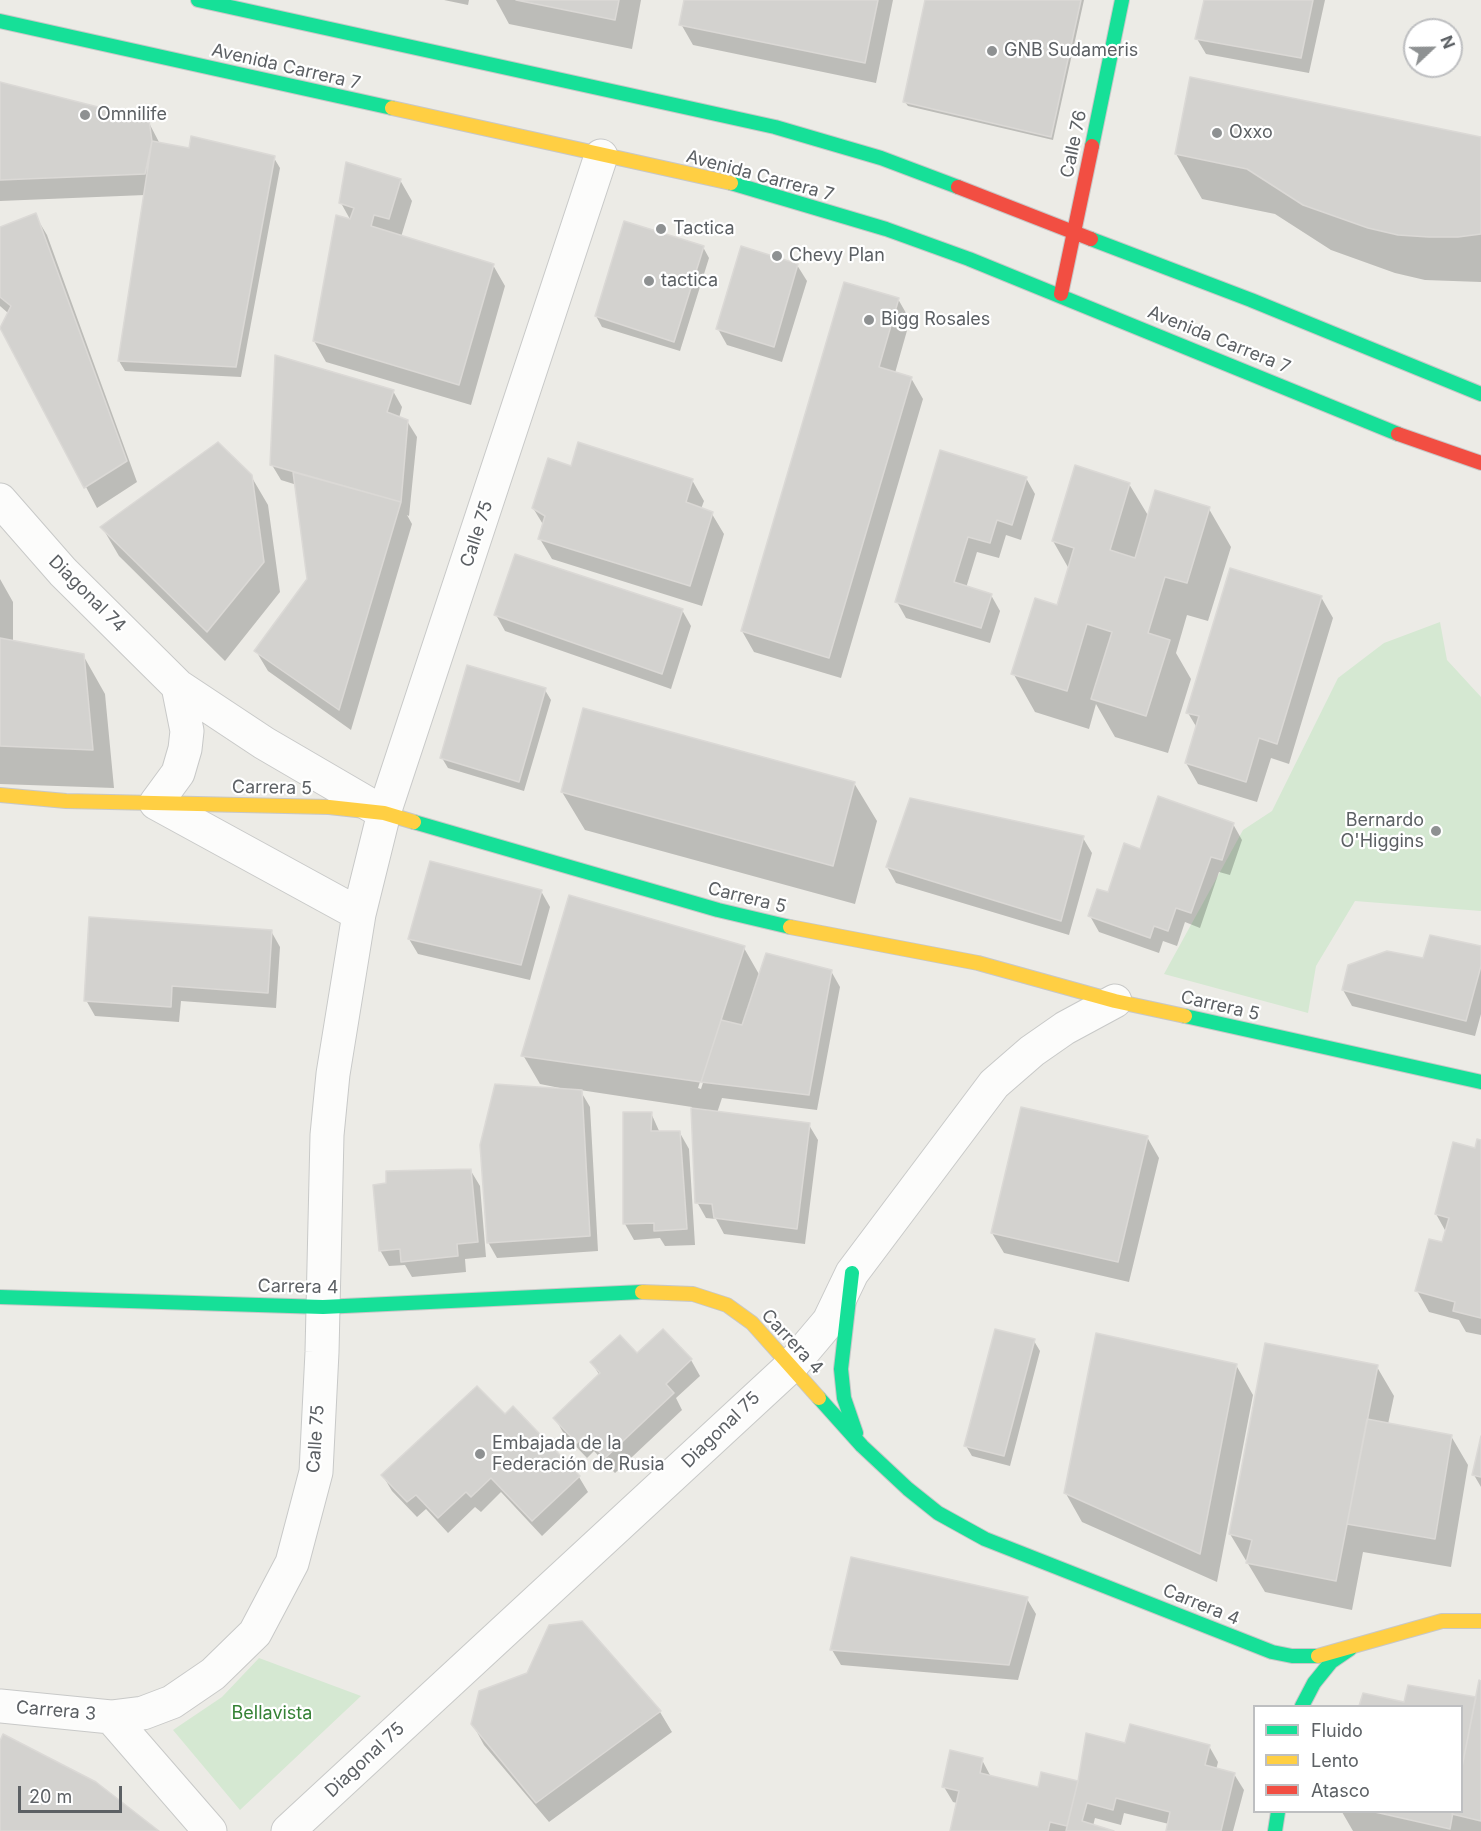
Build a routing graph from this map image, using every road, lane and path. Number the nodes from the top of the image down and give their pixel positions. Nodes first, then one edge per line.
1 (1122, 0) edge
2 (219, 2) edge
3 (0, 21) edge
4 (601, 156) junction
5 (1074, 233) junction
6 (1061, 294) junction
7 (1481, 393) edge
8 (1481, 463) edge
9 (0, 500) edge
10 (178, 686) junction
11 (0, 795) edge
12 (156, 803) junction
13 (384, 813) junction
14 (359, 914) junction
15 (1115, 1001) junction
16 (1481, 1082) edge
17 (852, 1273) junction
18 (0, 1297) edge
19 (323, 1307) junction
20 (791, 1366) junction
21 (862, 1446) junction
22 (1481, 1621) edge
23 (1352, 1647) junction
24 (1272, 1652) junction
25 (1288, 1670) dead end
26 (1296, 1684) dead end
27 (1302, 1705) edge
28 (1303, 1705) edge
29 (0, 1706) edge
30 (111, 1717) junction
31 (1278, 1813) edge
32 (296, 1829) edge
33 (210, 1831) edge
34 (1275, 1831) edge

1 - 5 street, Calle 76
2 - 5 street
3 - 4 street, Avenida Carrera 7
4 - 6 street, Avenida Carrera 7
4 - 13 street, Calle 75
5 - 6 street, Calle 76
5 - 7 street
6 - 8 street, Avenida Carrera 7
9 - 10 street, Diagonal 74
10 - 12 street
10 - 13 street, Diagonal 74
11 - 12 street, Carrera 5
12 - 13 street, Carrera 5
12 - 14 street
13 - 14 street, Calle 75
13 - 15 street, Carrera 5
14 - 19 street, Calle 75
15 - 16 street, Carrera 5
15 - 17 street, Diagonal 75
17 - 20 street, Diagonal 75
17 - 21 street
18 - 19 street, Carrera 4
19 - 20 street, Carrera 4
19 - 30 street, Calle 75
20 - 21 street, Carrera 4
20 - 32 street, Diagonal 75
21 - 24 street, Carrera 4
22 - 23 street, Carrera 4
23 - 24 street, Carrera 4
23 - 28 street
24 - 25 street
26 - 27 street
29 - 30 street, Carrera 3
30 - 33 street
31 - 34 street

